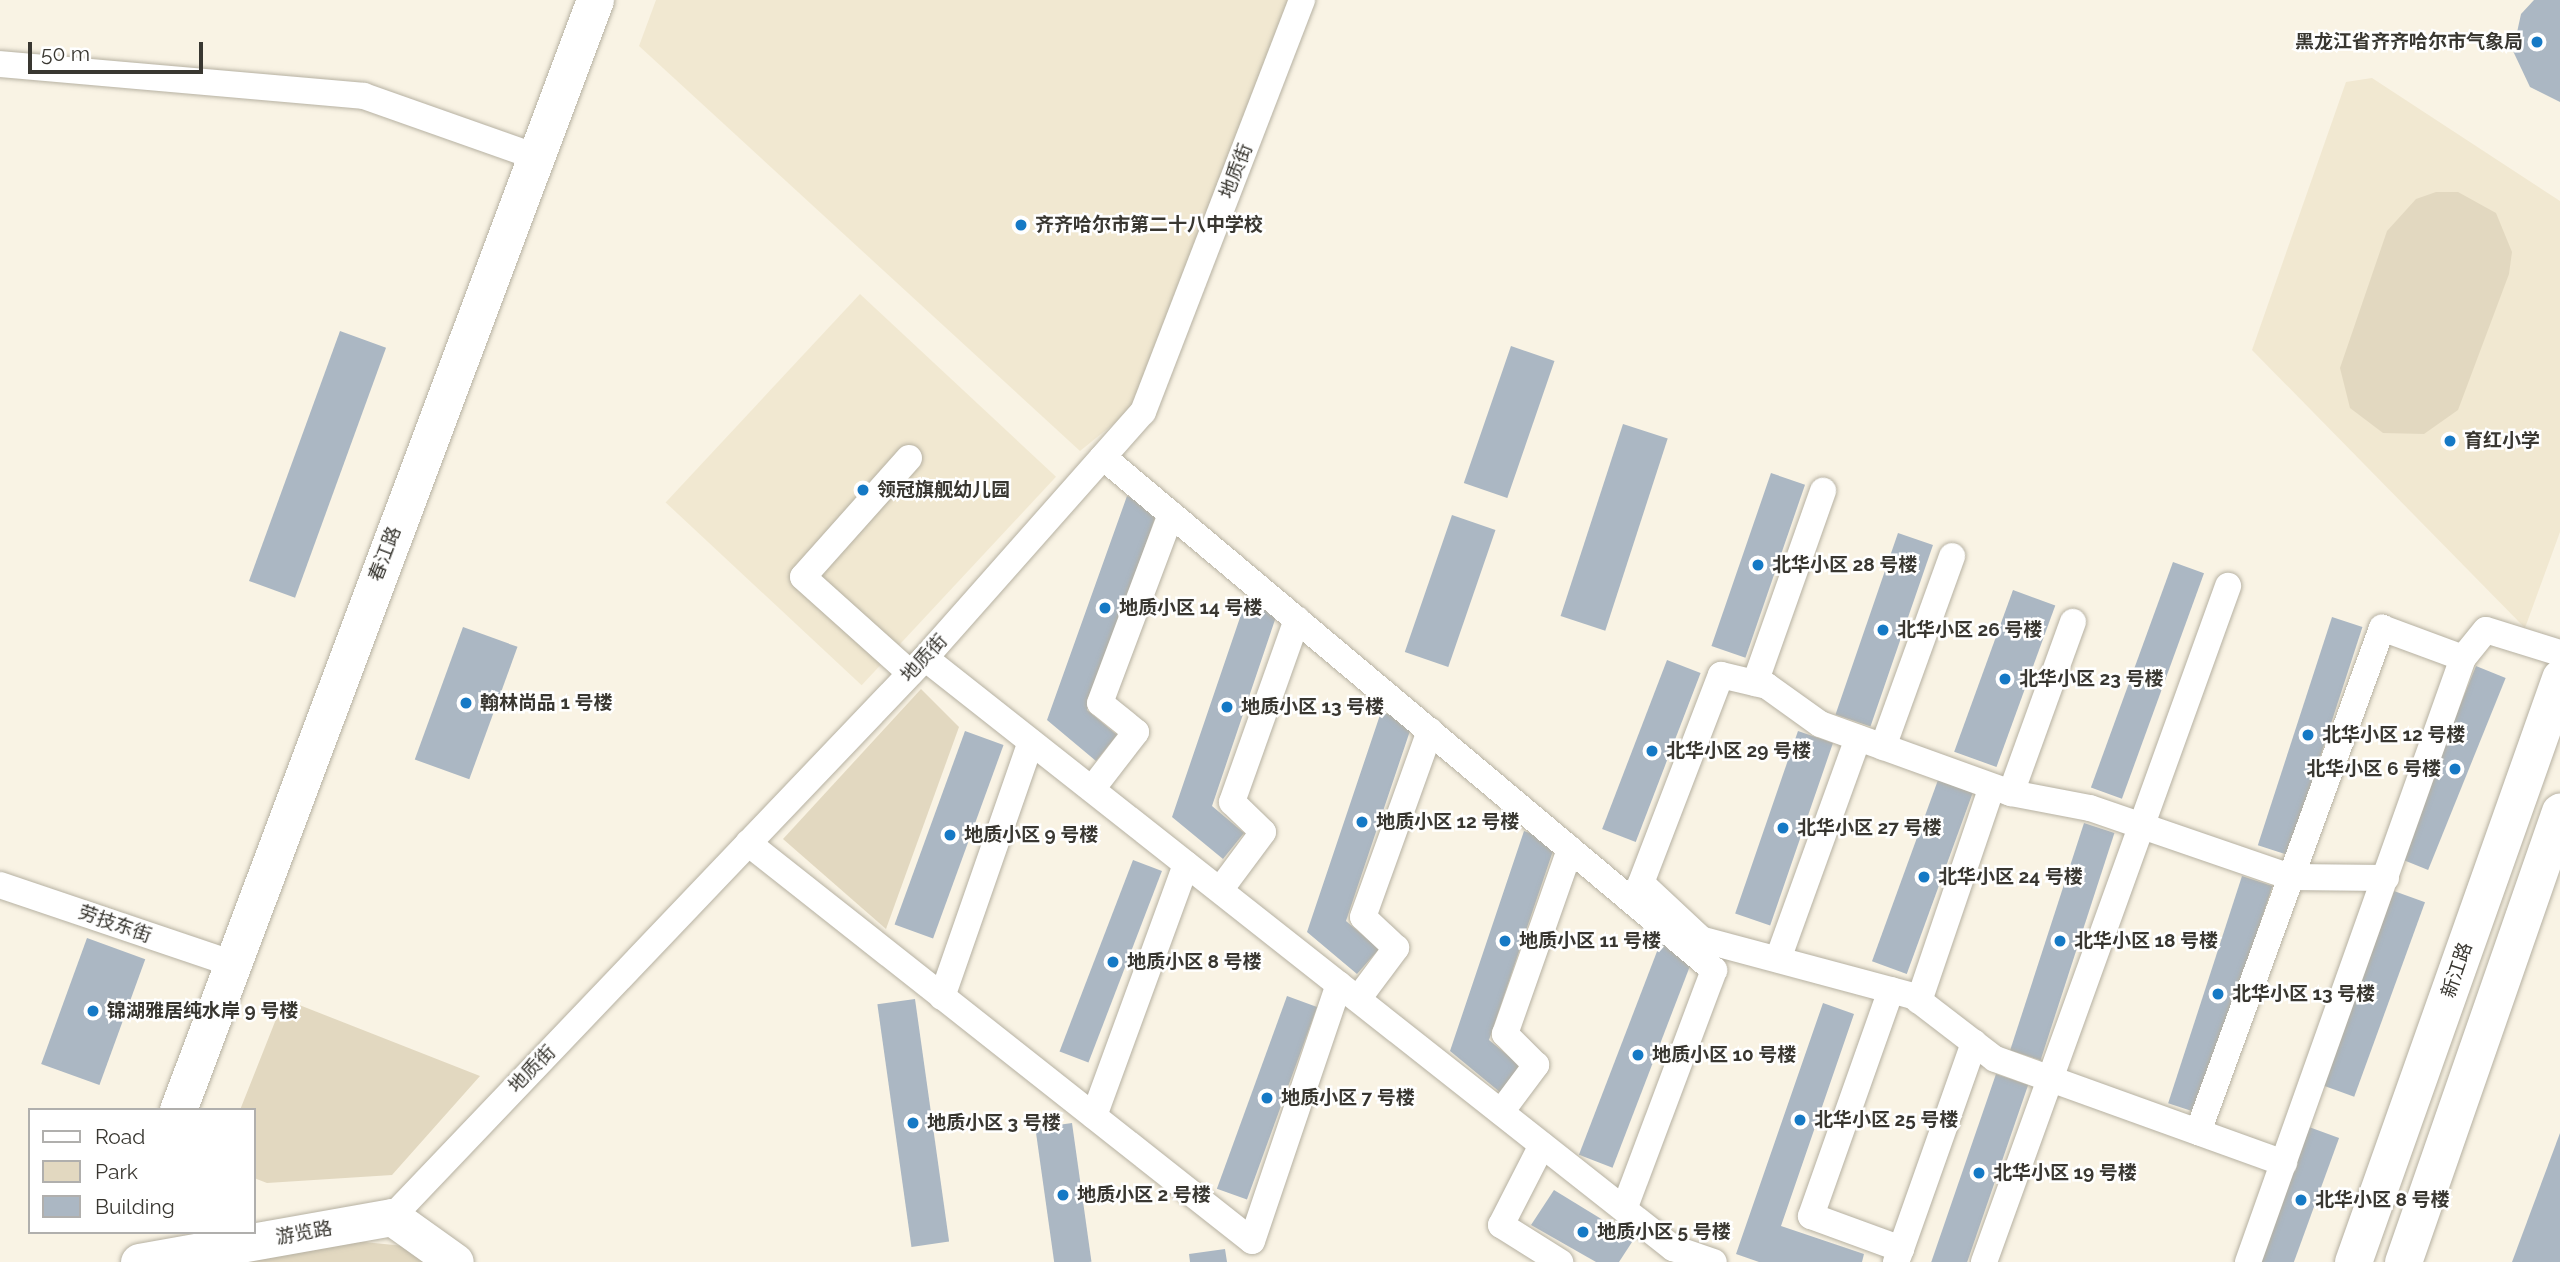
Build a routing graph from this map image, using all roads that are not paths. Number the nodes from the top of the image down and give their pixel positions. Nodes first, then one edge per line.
1 (595, 0) edge
2 (1302, 0) edge
3 (0, 64) edge
4 (536, 157) junction
5 (1103, 457) junction
6 (909, 458) dead end
7 (1823, 491) dead end
8 (1171, 513) junction
9 (1952, 556) dead end
10 (2228, 586) dead end
11 (1297, 619) junction
12 (2073, 622) dead end
13 (2560, 653) edge
14 (2463, 658) junction
15 (918, 665) junction
16 (2560, 678) edge
17 (1755, 683) junction
18 (1430, 731) junction
19 (1031, 742) junction
20 (1870, 742) junction
21 (1092, 789) junction
22 (2002, 790) junction
23 (2560, 812) edge
24 (2140, 825) junction
25 (747, 843) junction
26 (1570, 849) junction
27 (1186, 864) junction
28 (2290, 877) junction
29 (2386, 878) junction
30 (0, 886) edge
31 (1220, 890) junction
32 (1778, 959) junction
33 (231, 963) junction
34 (1891, 990) junction
35 (1348, 992) junction
36 (942, 997) junction
37 (1919, 1001) junction
38 (1974, 1043) junction
39 (2050, 1079) junction
40 (179, 1108) edge
41 (1501, 1112) junction
42 (1094, 1116) junction
43 (2198, 1132) junction
44 (1542, 1145) junction
45 (2284, 1163) junction
46 (1623, 1209) junction
47 (392, 1217) junction
48 (1238, 1230) junction
49 (134, 1234) edge
50 (1899, 1255) edge
51 (124, 1262) edge
52 (139, 1262) edge
53 (455, 1262) edge
54 (1242, 1262) edge
55 (1560, 1262) edge
56 (1714, 1262) edge
57 (1984, 1262) edge
58 (2248, 1262) edge
59 (2353, 1262) edge
60 (2403, 1262) edge

1 - 4 main road, 春江路
2 - 5 street, 地质街
3 - 4 street
4 - 33 main road, 春江路
5 - 8 street
5 - 15 street, 地质街
6 - 15 street
7 - 17 street
8 - 11 street
8 - 21 street
9 - 20 street
10 - 24 street
11 - 18 street
11 - 31 street
12 - 22 street
13 - 14 street
14 - 28 street
14 - 29 street
15 - 19 street
15 - 25 street, 地质街
16 - 59 main road, 新江路
17 - 20 street
17 - 32 street
18 - 26 street
18 - 35 street
19 - 21 street
19 - 36 street
20 - 22 street
20 - 32 street
21 - 27 street
22 - 24 street
22 - 37 street
23 - 60 main road
24 - 28 street
24 - 39 street
25 - 36 street
25 - 47 street, 地质街
26 - 41 street
26 - 46 street
27 - 31 street
27 - 42 street
28 - 29 street
28 - 43 street
29 - 45 street
30 - 33 street, 劳技东街
31 - 35 street
32 - 34 street
33 - 40 main road, 春江路
34 - 37 street
34 - 50 street
35 - 41 street
35 - 48 street
36 - 42 street
37 - 38 street
38 - 39 street
38 - 50 street
39 - 43 street
39 - 57 street
41 - 44 street
42 - 48 street
43 - 45 street
44 - 46 street
44 - 55 street
45 - 58 street
46 - 56 street
47 - 52 main road, 游览路
47 - 53 main road
48 - 54 street
49 - 51 main road

